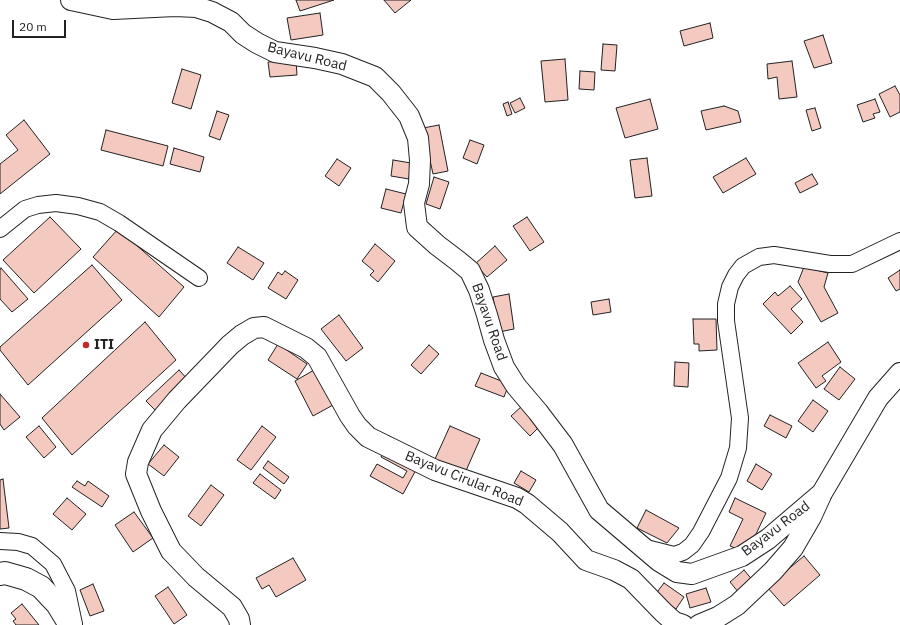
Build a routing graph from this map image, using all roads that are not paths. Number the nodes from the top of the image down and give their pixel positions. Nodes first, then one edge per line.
1 (71, 0) edge
2 (0, 230) edge
3 (900, 241) edge
4 (199, 278) dead end
5 (900, 374) edge
6 (822, 493) junction
7 (0, 541) edge
8 (640, 546) junction
9 (0, 574) edge
10 (70, 625) edge
11 (75, 625) edge
12 (240, 625) edge
13 (682, 625) edge
14 (699, 625) edge

1 - 8 street, Bayavu Road
2 - 4 street
3 - 8 street
5 - 6 street
6 - 8 street, Bayavu Road
6 - 14 street
7 - 11 street
9 - 10 highway
12 - 13 street, Bayavu Cirular Road

